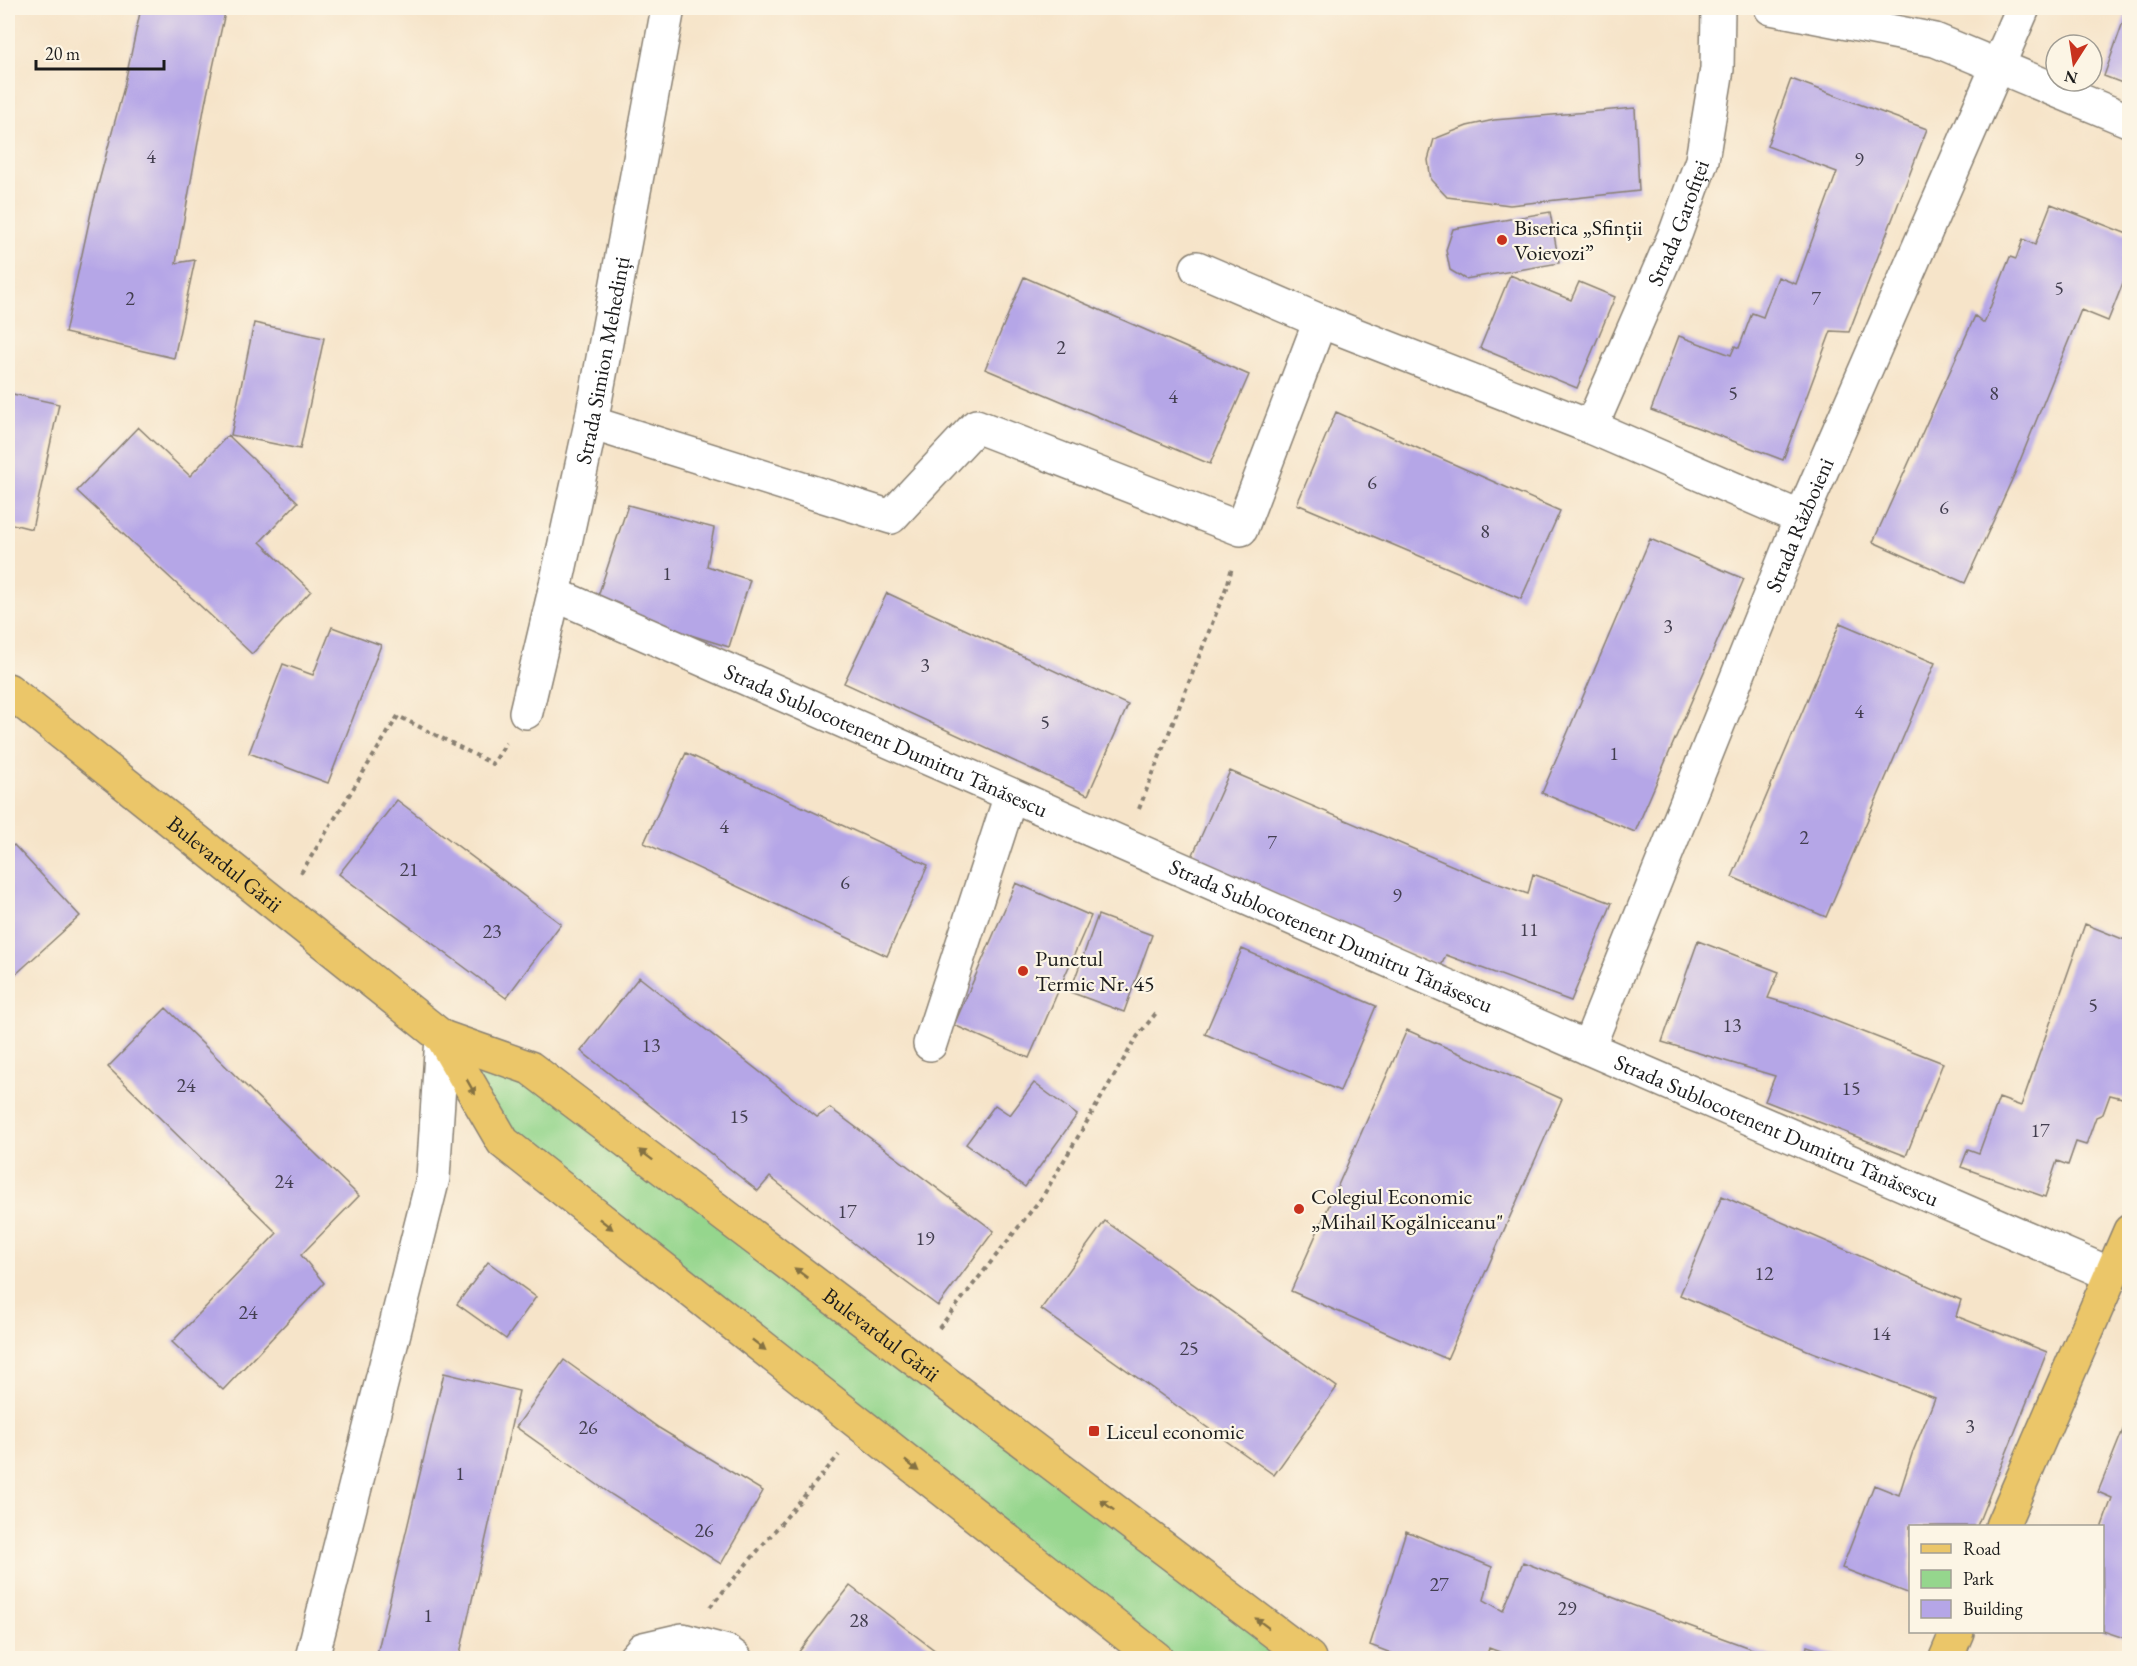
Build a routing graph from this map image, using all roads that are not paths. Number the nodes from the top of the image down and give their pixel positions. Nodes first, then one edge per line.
1 (668, 8) edge
2 (1718, 8) edge
3 (1771, 8) edge
4 (2023, 8) edge
5 (2000, 65) junction
6 (2130, 121) edge
7 (1197, 268) dead end
8 (1320, 321) junction
9 (591, 423) junction
10 (1591, 427) junction
11 (1801, 518) junction
12 (554, 594) junction
13 (8, 690) edge
14 (526, 712) road end
15 (1011, 795) junction
16 (442, 1036) junction
17 (930, 1044) dead end
18 (1588, 1048) junction
19 (2130, 1231) edge
20 (2110, 1274) junction
21 (2003, 1525) edge
22 (1957, 1633) edge
23 (312, 1659) edge
24 (635, 1659) edge
25 (735, 1659) edge
26 (1156, 1659) edge
27 (1309, 1659) edge
28 (1946, 1659) edge

1 - 9 street, Strada Simion Mehedinți
2 - 10 street, Strada Garofiței
3 - 5 street
4 - 5 street, Strada Războieni
5 - 6 street
5 - 11 street, Strada Războieni
7 - 8 street
8 - 9 street
8 - 10 street
9 - 12 street, Strada Simion Mehedinți
10 - 11 street
11 - 18 street, Strada Războieni
12 - 14 street, Strada Simion Mehedinți
12 - 15 street, Strada Sublocotenent Dumitru Tănăsescu
13 - 16 main road, Bulevardul Gării
15 - 17 street
15 - 18 street, Strada Sublocotenent Dumitru Tănăsescu
16 - 23 street
16 -> 26 main road, Bulevardul Gării
27 -> 16 main road, Bulevardul Gării
18 - 20 street, Strada Sublocotenent Dumitru Tănăsescu
19 - 20 main road
20 - 21 main road
22 - 28 main road
24 - 25 street

